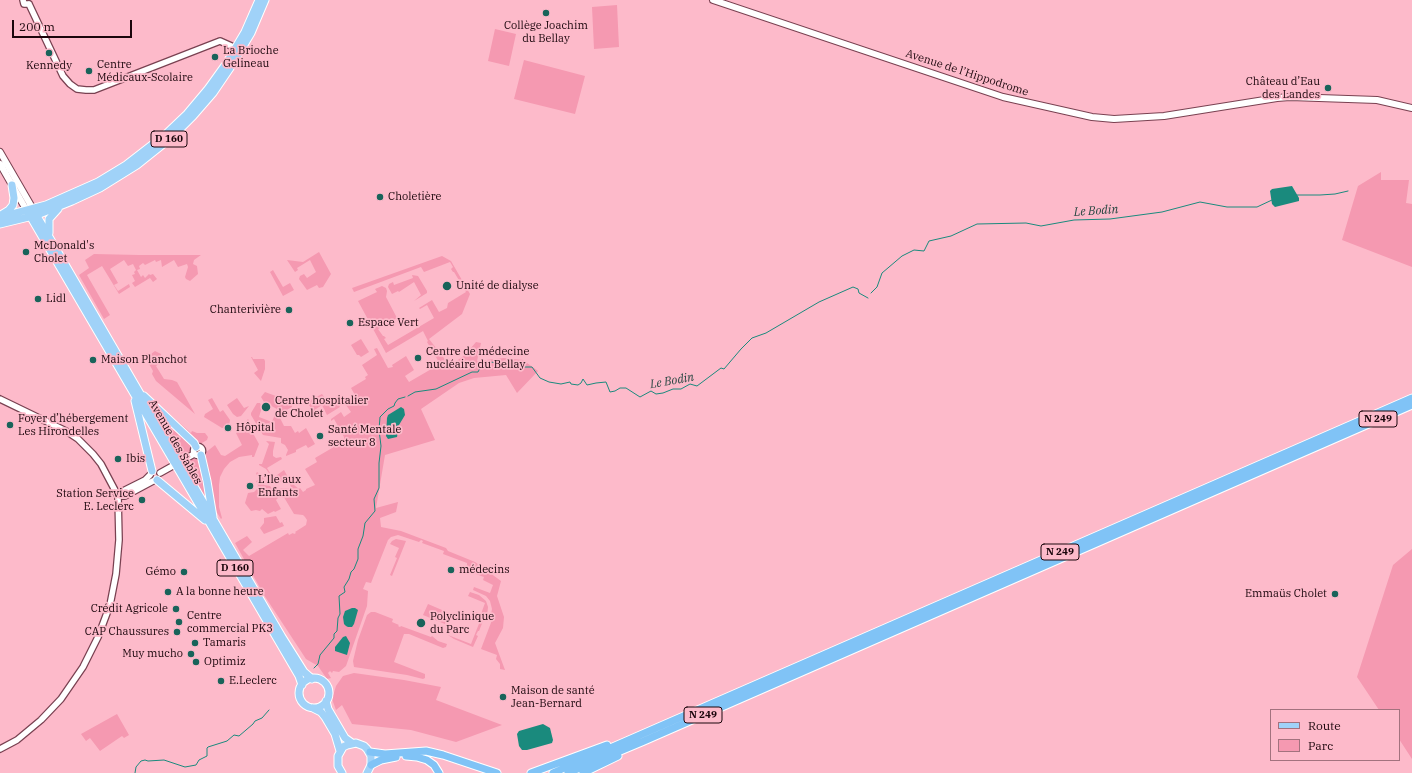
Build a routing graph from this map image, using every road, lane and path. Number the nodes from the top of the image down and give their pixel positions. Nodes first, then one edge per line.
1 (23, 0) edge
2 (258, 0) edge
3 (265, 0) edge
4 (713, 0) edge
5 (31, 2) edge
6 (239, 50) junction
7 (1412, 108) edge
8 (0, 152) edge
9 (0, 164) edge
10 (12, 185) junction
11 (62, 205) junction
12 (32, 213) junction
13 (0, 216) edge
14 (0, 224) edge
15 (49, 235) junction
16 (132, 380) junction
17 (133, 391) junction
18 (1412, 398) edge
19 (0, 399) edge
20 (1411, 405) edge
21 (197, 452) junction
22 (177, 463) junction
23 (154, 476) junction
24 (118, 496) junction
25 (212, 523) junction
26 (312, 679) junction
27 (302, 685) junction
28 (326, 701) junction
29 (313, 708) junction
30 (352, 743) junction
31 (630, 743) junction
32 (0, 749) edge
33 (340, 751) junction
34 (611, 751) junction
35 (370, 752) junction
36 (369, 770) edge
37 (342, 773) edge
38 (440, 773) edge
39 (497, 773) edge
40 (531, 773) edge
41 (553, 773) edge
42 (568, 773) edge
43 (583, 773) edge

1 - 5 street
2 - 6 main road, D 160
3 - 6 main road, D 160
4 - 7 main road, Avenue de l’Hippodrome
5 - 6 street
6 - 11 main road, D 160
6 - 12 main road, D 160
8 - 12 main road
9 - 10 main road
10 - 12 main road
10 - 13 main road
11 - 12 main road, D 160
11 - 15 main road
12 - 13 main road
12 - 14 main road
12 - 15 main road, Avenue des Sables / D 160
12 - 17 main road, Avenue des Sables / D 160
15 - 16 main road, Avenue des Sables / D 160
16 - 21 main road
16 - 22 main road, Avenue des Sables / D 160
17 - 22 main road, Avenue des Sables / D 160
17 - 23 main road
18 - 31 highway, N 249
19 - 24 street
20 - 31 highway, N 249
21 - 23 street
21 - 25 main road
22 - 25 main road, Avenue des Sables / D 160
23 - 24 street
23 - 25 main road
24 - 32 street
25 - 26 main road, Avenue des Sables / D 160
25 - 27 main road, Avenue des Sables / D 160
26 - 27 main road
26 - 28 main road
27 - 29 main road
28 - 29 main road
28 - 30 main road
29 - 33 main road
30 - 33 main road
30 - 35 main road
31 - 34 highway, N 249
33 - 37 main road
34 - 40 highway, N 249
34 - 41 highway, N 249
34 - 42 highway, N 249
34 - 43 highway, N 249
35 - 36 main road
35 - 39 highway
36 - 38 highway

